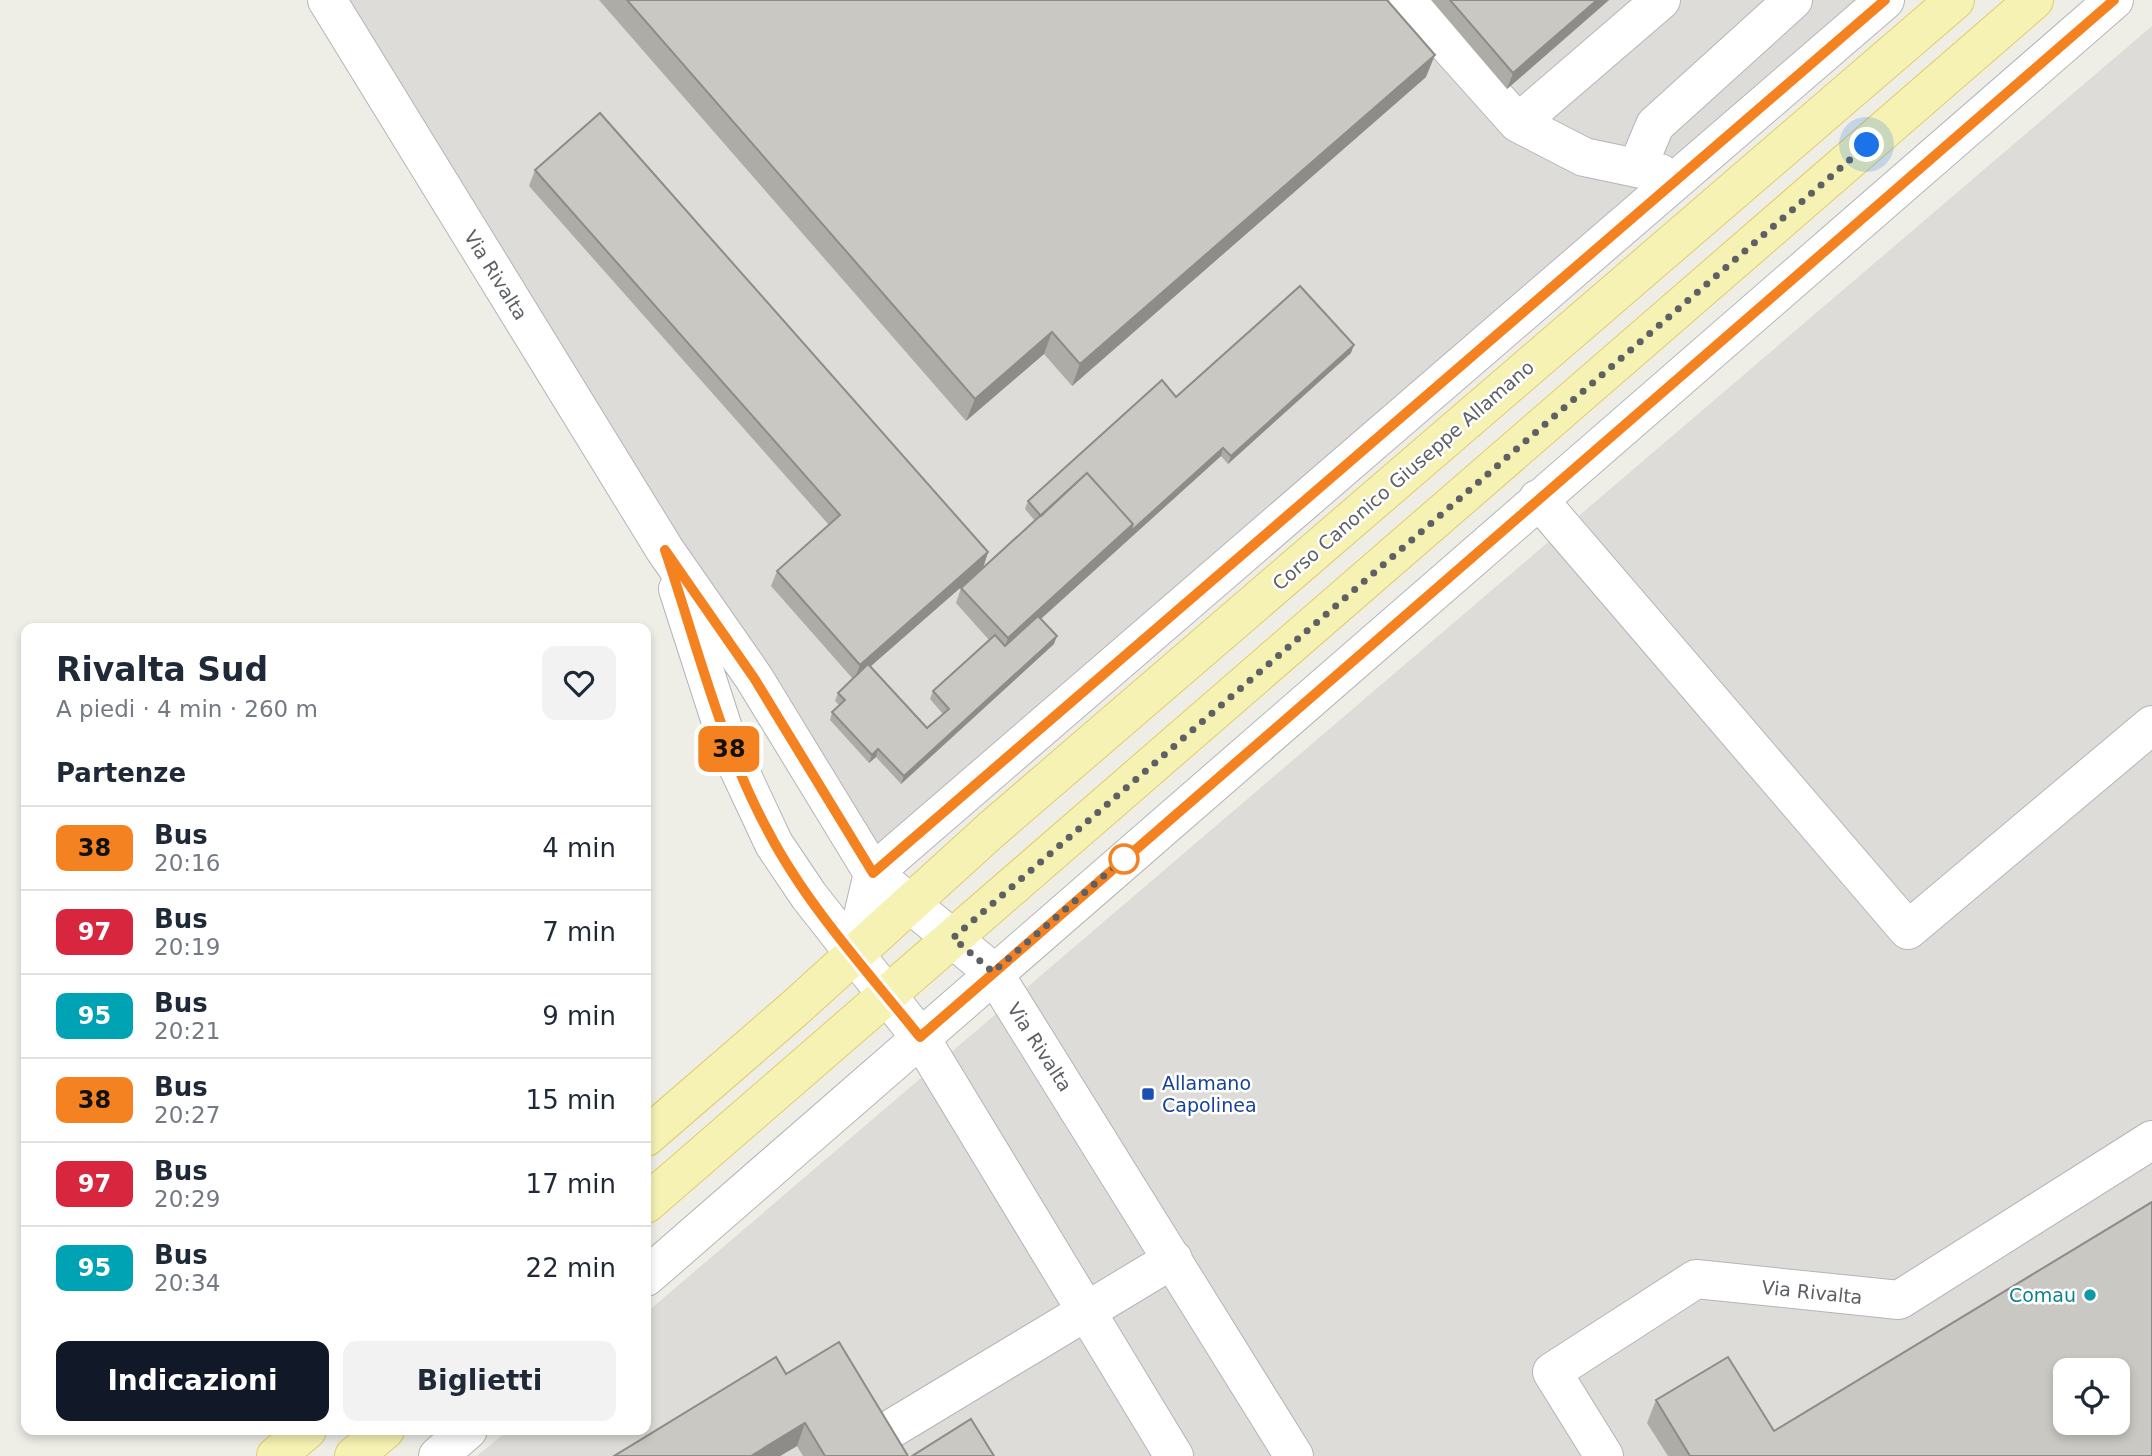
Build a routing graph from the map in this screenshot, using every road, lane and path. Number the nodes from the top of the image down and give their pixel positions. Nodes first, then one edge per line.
1 (327, 0) edge
2 (1408, 0) edge
3 (1661, 0) edge
4 (1793, 0) edge
5 (1885, 0) edge
6 (1955, 0) edge
7 (2034, 0) edge
8 (2114, 0) edge
9 (1518, 123) junction
10 (1637, 168) junction
11 (1680, 177) junction
12 (1538, 499) junction
13 (665, 550) junction
14 (2152, 725) edge
15 (873, 873) junction
16 (910, 904) junction
17 (953, 938) junction
18 (854, 954) junction
19 (993, 972) junction
20 (887, 995) junction
21 (920, 1037) junction
22 (651, 1133) edge
23 (2152, 1140) edge
24 (651, 1200) edge
25 (1173, 1259) junction
26 (651, 1273) edge
27 (1087, 1312) junction
28 (886, 1432) edge
29 (301, 1435) edge
30 (379, 1435) edge
31 (462, 1435) edge
32 (276, 1456) edge
33 (355, 1456) edge
34 (438, 1456) edge
35 (1174, 1456) edge
36 (1294, 1456) edge
37 (1604, 1456) edge

1 - 13 street, Via Rivalta
2 - 9 street
3 - 9 street
4 - 10 street
5 - 11 street
6 - 16 main road, Corso Canonico Giuseppe Allamano
7 - 17 main road
8 - 12 street
9 - 10 street
10 - 11 street
11 - 15 street
12 - 14 street
12 - 19 street
13 - 15 street, Via Rivalta
13 - 18 street, Via Rivalta
15 - 16 street, Via Rivalta
15 - 18 street
16 - 17 street, Via Rivalta
16 - 18 main road, Corso Canonico Giuseppe Allamano
17 - 19 street, Via Rivalta
17 - 20 main road
18 - 20 street, Via Rivalta
18 - 22 main road, Corso Canonico Giuseppe Allamano
19 - 21 street
19 - 25 street, Via Rivalta
20 - 21 street, Via Rivalta
20 - 24 main road
21 - 26 street
21 - 27 street, Via Rivalta
23 - 37 street, Via Rivalta
25 - 27 street
25 - 36 street, Via Rivalta
27 - 28 street
27 - 35 street, Via Rivalta
29 - 32 main road
30 - 33 main road
31 - 34 street

